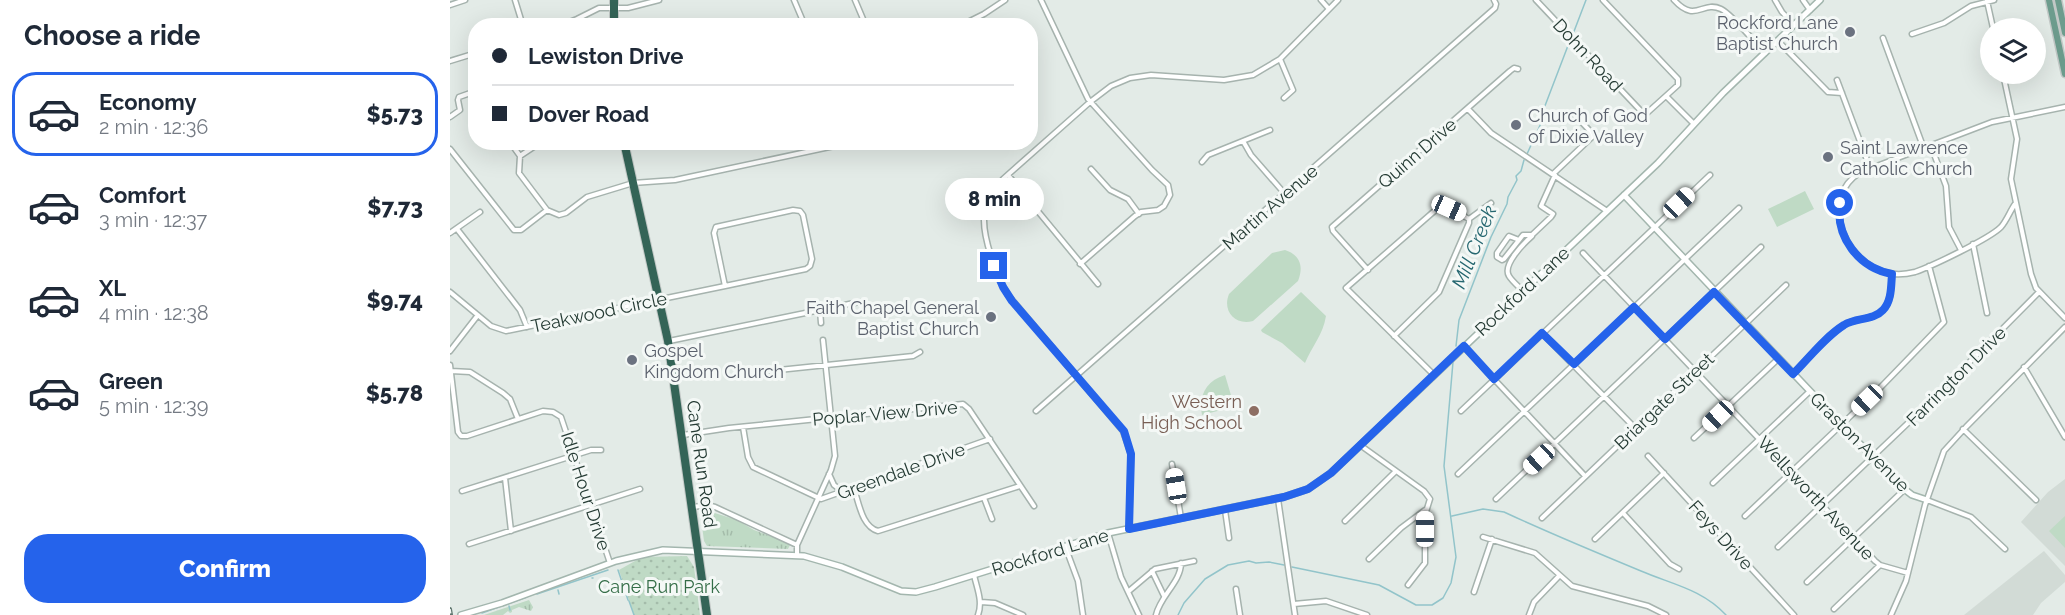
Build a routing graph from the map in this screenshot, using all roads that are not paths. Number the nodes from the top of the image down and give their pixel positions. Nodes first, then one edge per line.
1 (465, 0) edge
2 (515, 0) edge
3 (659, 0) edge
4 (794, 0) edge
5 (855, 0) edge
6 (1005, 0) edge
7 (1041, 0) edge
8 (1321, 0) edge
9 (1338, 0) edge
10 (1494, 0) edge
11 (1536, 0) edge
12 (1603, 0) edge
13 (1674, 0) edge
14 (1715, 0) edge
15 (1775, 0) edge
16 (1803, 0) edge
17 (1820, 0) edge
18 (1994, 0) edge
19 (2049, 0) edge
20 (2058, 0) edge
21 (1987, 2) junction
22 (614, 4) edge
23 (450, 5) edge
24 (1712, 8) junction
25 (1329, 9) junction
26 (1810, 10) junction
27 (521, 18) edge
28 (579, 18) edge
29 (802, 18) edge
30 (863, 18) edge
31 (978, 18) edge
32 (1991, 18) edge
33 (1794, 24) junction
34 (2065, 33) edge
35 (1912, 34) dead end
36 (1883, 38) dead end
37 (1778, 41) junction
38 (1765, 53) junction
39 (468, 56) edge
40 (1280, 59) junction
41 (450, 62) edge
42 (1518, 69) dead end
43 (2065, 74) edge
44 (1836, 80) dead end
45 (2005, 84) edge
46 (1842, 93) junction
47 (468, 94) edge
48 (1666, 96) junction
49 (1284, 98) dead end
50 (1090, 102) junction
51 (2065, 107) edge
52 (1467, 109) junction
53 (1574, 114) dead end
54 (451, 115) edge
55 (2013, 117) junction
56 (1694, 124) junction
57 (1270, 130) dead end
58 (1243, 141) junction
59 (1931, 146) junction
60 (1038, 148) edge
61 (450, 149) edge
62 (1924, 149) junction
63 (516, 150) edge
64 (529, 150) edge
65 (626, 150) edge
66 (816, 150) edge
67 (1036, 150) edge
68 (520, 156) junction
69 (1202, 162) dead end
70 (1870, 168) junction
71 (1091, 169) dead end
72 (1554, 174) junction
73 (1008, 175) junction
74 (1710, 175) dead end
75 (633, 183) junction
76 (1285, 194) junction
77 (1624, 195) junction
78 (1491, 203) dead end
79 (2015, 204) junction
80 (1739, 208) dead end
81 (547, 210) junction
82 (1607, 211) junction
83 (480, 212) dead end
84 (1139, 214) junction
85 (1469, 219) junction
86 (1654, 228) junction
87 (457, 229) junction
88 (450, 233) edge
89 (1532, 235) junction
90 (1519, 240) junction
91 (1973, 244) junction
92 (1761, 247) dead end
93 (1961, 250) junction
94 (1583, 253) dead end
95 (1684, 260) junction
96 (1080, 264) junction
97 (1929, 266) junction
98 (1368, 270) junction
99 (1892, 274) junction
100 (1604, 275) junction
101 (1098, 284) dead end
102 (1786, 285) dead end
103 (725, 286) junction
104 (1522, 290) junction
105 (450, 292) edge
106 (1714, 292) junction
107 (2039, 292) junction
108 (659, 300) junction
109 (859, 302) dead end
110 (1634, 307) junction
111 (820, 310) junction
112 (1987, 313) dead end
113 (478, 315) junction
114 (2065, 318) edge
115 (821, 323) dead end
116 (1745, 324) junction
117 (527, 327) junction
118 (2065, 327) edge
119 (1542, 333) junction
120 (1394, 336) junction
121 (1665, 339) junction
122 (823, 340) dead end
123 (668, 341) junction
124 (1464, 346) junction
125 (450, 351) edge
126 (920, 352) dead end
127 (1778, 358) junction
128 (1574, 364) junction
129 (450, 365) edge
130 (826, 365) junction
131 (2024, 367) junction
132 (748, 370) dead end
133 (451, 371) edge
134 (1695, 371) junction
135 (1793, 374) junction
136 (1434, 375) junction
137 (1077, 376) junction
138 (1494, 379) junction
139 (1809, 392) junction
140 (1604, 397) junction
141 (1728, 406) junction
142 (1036, 411) dead end
143 (1461, 411) dead end
144 (1524, 412) junction
145 (831, 418) junction
146 (518, 419) junction
147 (1841, 425) junction
148 (743, 427) junction
149 (1635, 428) junction
150 (1963, 429) junction
151 (683, 435) junction
152 (2065, 437) edge
153 (1694, 438) dead end
154 (990, 439) junction
155 (1760, 439) junction
156 (1554, 444) junction
157 (1360, 445) junction
158 (601, 450) dead end
159 (575, 456) junction
160 (1648, 456) dead end
161 (1872, 458) junction
162 (1172, 464) dead end
163 (1396, 471) junction
164 (1791, 471) junction
165 (1664, 473) junction
166 (829, 474) junction
167 (1458, 474) dead end
168 (1585, 476) junction
169 (505, 478) junction
170 (1713, 483) dead end
171 (1020, 486) junction
172 (640, 489) dead end
173 (854, 489) junction
174 (1904, 490) junction
175 (462, 491) dead end
176 (844, 492) junction
177 (818, 498) junction
178 (984, 498) junction
179 (1278, 499) junction
180 (1496, 500) dead end
181 (1927, 500) junction
182 (2036, 500) dead end
183 (591, 505) junction
184 (1823, 505) junction
185 (1034, 506) dead end
186 (693, 507) junction
187 (1224, 510) junction
188 (1426, 510) junction
189 (1623, 513) junction
190 (1745, 516) dead end
191 (1180, 518) junction
192 (1542, 518) dead end
193 (992, 519) dead end
194 (1345, 521) dead end
195 (1129, 529) junction
196 (511, 531) junction
197 (1108, 533) junction
198 (1483, 537) dead end
199 (1229, 538) dead end
200 (1854, 538) junction
201 (1492, 539) junction
202 (1595, 539) dead end
203 (469, 544) dead end
204 (797, 545) junction
205 (1065, 546) junction
206 (1778, 547) dead end
207 (2005, 549) dead end
208 (699, 551) junction
209 (797, 555) junction
210 (1369, 559) dead end
211 (1194, 561) dead end
212 (1180, 563) junction
213 (610, 564) junction
214 (1880, 565) junction
215 (1679, 569) dead end
216 (1152, 571) junction
217 (1908, 573) junction
218 (974, 575) junction
219 (1559, 576) junction
220 (1807, 582) dead end
221 (1408, 585) dead end
222 (1236, 589) dead end
223 (1129, 591) junction
224 (1474, 592) dead end
225 (1164, 597) junction
226 (981, 602) junction
227 (1294, 604) junction
228 (1834, 609) dead end
229 (460, 615) edge
230 (707, 615) edge
231 (978, 615) edge
232 (1023, 615) edge
233 (1083, 615) edge
234 (1139, 615) edge
235 (1156, 615) edge
236 (1240, 615) edge
237 (1295, 615) edge
238 (1367, 615) edge
239 (1529, 615) edge
240 (1665, 615) edge
241 (1794, 615) edge
242 (1891, 615) edge

1 - 23 street
2 - 27 street
3 - 22 street
4 - 29 street
5 - 30 street
6 - 31 street
7 - 50 street
8 - 25 street
9 - 25 street
10 - 76 street, Martin Avenue
11 - 48 street, Dohn Road
12 - 48 street
13 - 24 street
14 - 24 street
15 - 33 street
16 - 26 street
17 - 26 main road, Rockford Lane
18 - 21 street
19 - 43 main road
20 - 34 main road
21 - 32 street
21 - 35 street
22 - 28 street
24 - 38 street
25 - 40 street
26 - 33 main road, Rockford Lane
33 - 37 main road, Rockford Lane
36 - 62 street
37 - 38 main road, Rockford Lane
37 - 46 street
38 - 56 main road, Rockford Lane
39 - 41 street
40 - 49 street
40 - 50 street
42 - 52 street
44 - 46 street
45 - 55 street
46 - 70 street
47 - 54 street
48 - 56 street
50 - 60 street
50 - 84 street
51 - 55 street
52 - 72 street, Quinn Drive
52 - 98 street, Quinn Drive
53 - 72 street
55 - 59 street
55 - 79 street
56 - 77 main road, Rockford Lane
57 - 58 street
58 - 69 street
58 - 76 street
59 - 62 street
59 - 93 street
61 - 81 street
62 - 70 street
63 - 68 street
64 - 68 street
65 - 75 highway, Cane Run Road
66 - 75 street
67 - 73 street
68 - 81 street
70 - 99 street
71 - 84 street
72 - 82 street, Quinn Drive
72 - 89 street
73 - 96 street
73 - 137 street
74 - 86 street
75 - 81 street
75 - 108 highway, Cane Run Road
76 - 137 street, Martin Avenue
77 - 82 main road, Rockford Lane
77 - 86 main road, Graston Avenue
78 - 85 street
79 - 91 street
79 - 107 street
80 - 95 street
82 - 104 main road, Rockford Lane
83 - 87 street
84 - 96 street
85 - 98 street
85 - 120 street
86 - 95 main road, Graston Avenue
86 - 100 street
87 - 88 street
87 - 117 street
89 - 90 street
89 - 104 street
90 - 90 street
91 - 93 street
91 - 112 street
92 - 106 street
93 - 97 street
94 - 100 street, Wellsworth Avenue
95 - 106 main road, Graston Avenue
95 - 110 street
96 - 101 street
97 - 99 street
97 - 147 street
98 - 120 street
99 - 135 street
100 - 110 street, Wellsworth Avenue
100 - 119 street
102 - 116 street, Briargate Street
103 - 103 street, Teakwood Circle
103 - 108 street, Teakwood Circle
104 - 124 main road, Rockford Lane
105 - 113 street, Teakwood Circle
106 - 116 main road, Graston Avenue
106 - 121 street
107 - 114 street
107 - 161 street, Farrington Drive
108 - 117 street, Teakwood Circle
108 - 123 highway, Cane Run Road
109 - 111 street
110 - 121 street, Wellsworth Avenue
110 - 128 street
111 - 115 street
111 - 123 street
113 - 117 street, Teakwood Circle
113 - 125 street
116 - 127 main road, Graston Avenue
116 - 134 street, Briargate Street
118 - 131 street
119 - 128 street
119 - 138 street
120 - 136 street
121 - 134 street, Wellsworth Avenue
121 - 140 street
122 - 130 street
123 - 151 highway, Cane Run Road
124 - 136 main road, Rockford Lane
124 - 138 street
126 - 130 street
127 - 135 main road, Graston Avenue
127 - 141 street
128 - 140 street
128 - 144 street
129 - 133 street
130 - 132 street
130 - 145 street
131 - 150 street
131 - 152 street
133 - 146 street
133 - 146 street, Idle Hour Drive
134 - 141 street, Wellsworth Avenue
134 - 149 street, Briargate Street
135 - 139 main road, Graston Avenue
136 - 157 main road, Rockford Lane
137 - 142 street, Martin Avenue
137 - 195 street
138 - 143 street
138 - 144 street
139 - 147 main road, Graston Avenue
139 - 155 street
140 - 149 street
140 - 156 street
141 - 153 street
141 - 155 street, Wellsworth Avenue
144 - 156 street
144 - 167 street
145 - 148 street, Poplar View Drive
145 - 154 street, Poplar View Drive
145 - 166 street
146 - 159 street, Idle Hour Drive
147 - 161 main road, Graston Avenue
147 - 164 street
148 - 151 street, Poplar View Drive
148 - 177 street, Greendale Drive
149 - 168 street, Briargate Street
150 - 181 street
150 - 182 street
151 - 186 highway, Cane Run Road
154 - 171 street, Poplar View Drive
154 - 173 street, Greendale Drive
155 - 164 street, Wellsworth Avenue
155 - 170 street
156 - 168 street
156 - 180 street
157 - 163 street
157 - 179 main road, Rockford Lane
158 - 159 street
159 - 169 street
159 - 183 street, Idle Hour Drive
160 - 165 street, Feys Drive
161 - 174 main road, Graston Avenue
161 - 184 street, Farrington Drive
162 - 191 street
163 - 188 street
163 - 194 street
164 - 184 street, Wellsworth Avenue
164 - 190 street
165 - 189 street
165 - 241 street, Feys Drive
166 - 176 street
166 - 177 street
168 - 192 street, Briargate Street
169 - 175 street
169 - 196 street
171 - 178 street
171 - 185 street, Poplar View Drive
172 - 183 street
173 - 176 street, Greendale Drive
173 - 178 street
174 - 181 main road, Graston Avenue
174 - 200 street
176 - 177 street, Greendale Drive
177 - 204 street
178 - 193 street
179 - 187 main road, Rockford Lane
179 - 227 street
181 - 207 street
181 - 217 street
183 - 196 street
183 - 213 street, Idle Hour Drive
184 - 200 street, Wellsworth Avenue
184 - 206 street, Farrington Drive
186 - 204 street
186 - 208 highway, Cane Run Road
187 - 191 main road, Rockford Lane
187 - 199 street
188 - 210 street
188 - 221 street
189 - 202 street
189 - 215 street
191 - 195 main road, Rockford Lane
195 - 197 main road, Rockford Lane
196 - 203 street
197 - 205 main road, Rockford Lane
197 - 223 street
198 - 201 street
200 - 214 street, Wellsworth Avenue
200 - 220 street
201 - 219 street
201 - 224 street
204 - 209 street
205 - 218 main road, Rockford Lane
205 - 233 street
208 - 209 main road, Rockford Lane
208 - 213 main road, Rockford Lane
208 - 230 highway, Cane Run Road
209 - 218 main road, Rockford Lane
211 - 212 street
212 - 216 street
212 - 225 street
213 - 229 main road, Rockford Lane
214 - 217 street, Wellsworth Avenue
214 - 228 street
216 - 223 street
216 - 225 street
217 - 242 street
218 - 226 street
219 - 239 street
219 - 240 street
222 - 236 street
223 - 234 street
225 - 235 street
226 - 231 street
226 - 232 street
227 - 237 street
227 - 238 street

